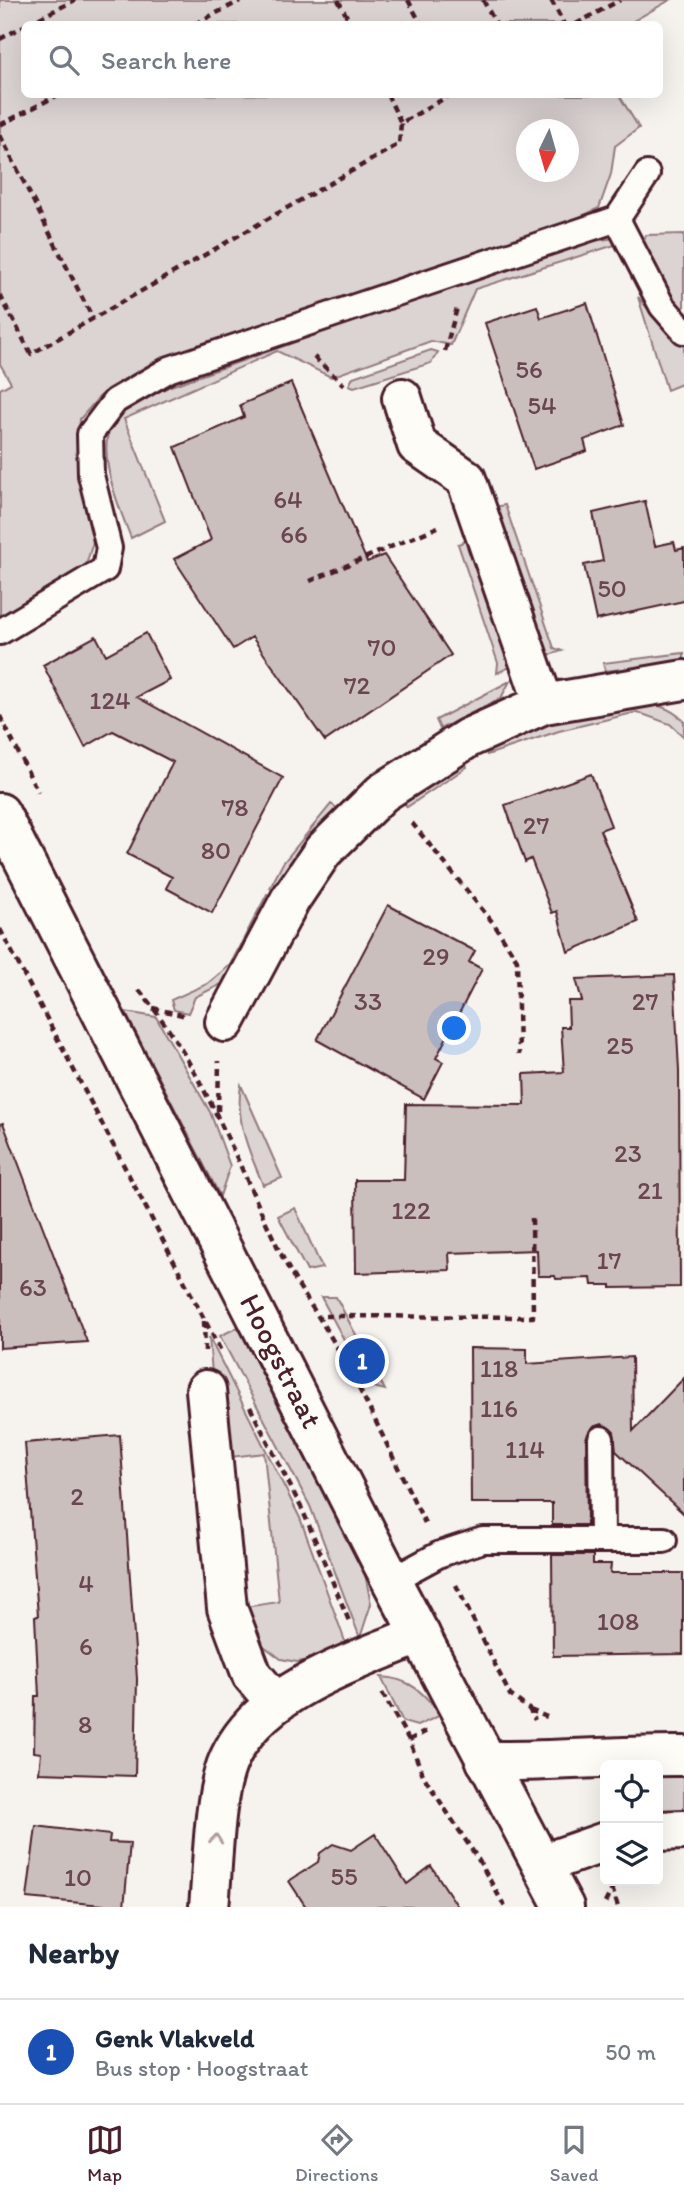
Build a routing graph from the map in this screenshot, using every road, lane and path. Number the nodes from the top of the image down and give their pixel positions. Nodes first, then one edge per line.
1 (75, 0) edge
2 (242, 0) edge
3 (338, 0) edge
4 (408, 0) edge
5 (483, 0) edge
6 (551, 0) edge
7 (620, 0) edge
8 (34, 21) edge
9 (201, 21) edge
10 (349, 21) edge
11 (419, 21) edge
12 (494, 21) edge
13 (562, 21) edge
14 (582, 21) edge
15 (21, 28) edge
16 (0, 39) edge
17 (52, 98) edge
18 (389, 98) edge
19 (445, 98) edge
20 (401, 123) junction
21 (0, 125) edge
22 (0, 135) edge
23 (647, 174) dead end
24 (617, 219) junction
25 (0, 295) edge
26 (460, 298) dead end
27 (93, 319) junction
28 (684, 331) edge
29 (445, 351) dead end
30 (309, 353) dead end
31 (344, 385) dead end
32 (402, 398) dead end
33 (442, 525) dead end
34 (310, 582) dead end
35 (0, 632) edge
36 (684, 680) edge
37 (544, 704) junction
38 (0, 716) edge
39 (42, 800) dead end
40 (0, 813) edge
41 (405, 815) dead end
42 (0, 929) edge
43 (137, 987) dead end
44 (143, 1007) dead end
45 (155, 1009) junction
46 (188, 1016) dead end
47 (225, 1022) dead end
48 (519, 1055) dead end
49 (218, 1068) dead end
50 (218, 1112) junction
51 (532, 1217) dead end
52 (325, 1317) dead end
53 (217, 1377) joint
54 (247, 1401) dead end
55 (601, 1440) dead end
56 (602, 1538) junction
57 (664, 1540) dead end
58 (440, 1554) junction
59 (392, 1580) junction
60 (351, 1626) dead end
61 (420, 1634) junction
62 (380, 1690) dead end
63 (276, 1703) junction
64 (684, 1756) edge
65 (638, 1760) edge
66 (486, 1761) junction
67 (600, 1761) edge
68 (560, 1762) junction
69 (684, 1830) edge
70 (663, 1831) edge
71 (600, 1844) edge
72 (542, 1864) junction
73 (612, 1888) joint
74 (209, 1907) edge
75 (505, 1907) edge
76 (564, 1907) edge
77 (603, 1907) edge
78 (618, 1907) edge

1 - 8 path
2 - 9 path
3 - 10 path
4 - 11 path
5 - 12 path
6 - 13 path
7 - 14 path
15 - 16 path
17 - 21 path
18 - 20 path
19 - 20 path
20 - 27 path
22 - 27 path
23 - 24 lane
24 - 28 lane
24 - 35 lane
25 - 27 path
26 - 29 path
30 - 31 path
32 - 37 street
33 - 34 path
36 - 37 street
37 - 47 street
38 - 39 path
40 - 59 street, Hoogstraat
41 - 48 path
42 - 53 path
43 - 45 path
44 - 45 path
45 - 46 path
45 - 50 path
49 - 50 path
50 - 58 path
51 - 52 path
53 - 63 street
54 - 60 path
55 - 56 lane
56 - 57 lane
56 - 58 lane
58 - 59 lane
58 - 68 path
59 - 61 street, Hoogstraat
61 - 63 street
61 - 66 street, Hoogstraat
62 - 75 path
74 -> 63 street
64 - 65 street
66 - 68 street
66 - 72 street, Hoogstraat
67 - 68 street
69 - 70 street
71 - 72 street
72 - 76 street, Hoogstraat
73 - 77 path
73 - 78 path

